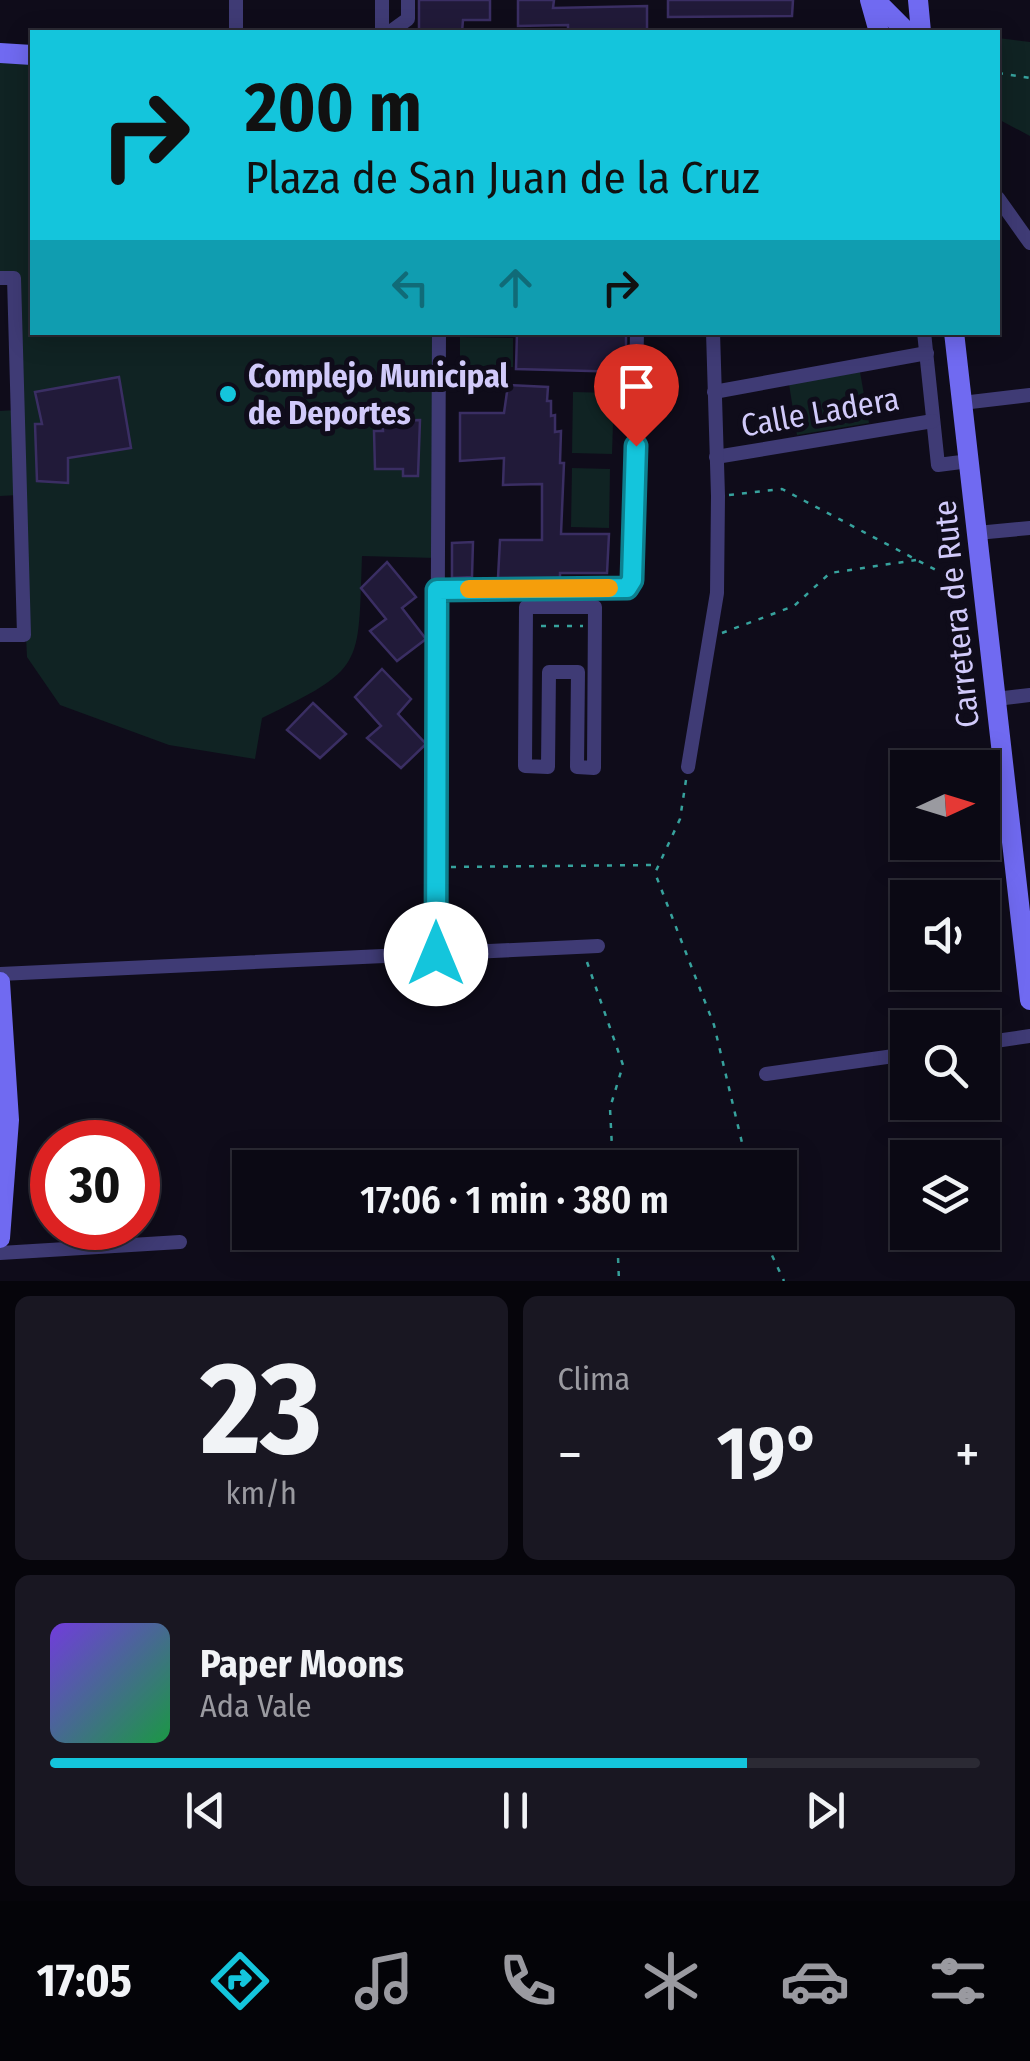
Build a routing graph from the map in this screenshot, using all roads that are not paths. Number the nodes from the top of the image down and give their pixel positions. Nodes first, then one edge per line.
1 (236, 0) edge
2 (382, 0) edge
3 (408, 0) edge
4 (872, 0) edge
5 (918, 0) edge
6 (236, 30) edge
7 (382, 30) edge
8 (393, 30) edge
9 (879, 30) edge
10 (908, 30) edge
11 (921, 30) edge
12 (0, 53) edge
13 (30, 55) edge
14 (1000, 201) edge
15 (1030, 244) edge
16 (0, 278) edge
17 (439, 335) edge
18 (637, 335) edge
19 (713, 335) edge
20 (924, 335) edge
21 (954, 335) edge
22 (926, 353) junction
23 (714, 392) junction
24 (1030, 395) edge
25 (962, 403) junction
26 (933, 421) junction
27 (716, 457) junction
28 (969, 461) junction
29 (1030, 528) edge
30 (977, 533) junction
31 (437, 590) junction
32 (595, 607) joint
33 (0, 636) edge
34 (1030, 695) edge
35 (996, 698) junction
36 (688, 767) road end
37 (591, 946) road end
38 (436, 954) junction
39 (0, 978) edge
40 (436, 994) dead end
41 (1030, 1000) edge
42 (1030, 1036) edge
43 (1000, 1040) edge
44 (890, 1057) edge
45 (766, 1074) dead end
46 (4, 1120) edge
47 (0, 1238) edge
48 (180, 1242) dead end
49 (0, 1253) edge

1 - 6 street
2 - 7 street
3 - 8 street
4 - 9 street
4 - 10 street
5 - 11 street
12 - 13 street
14 - 15 street
16 - 33 street
17 - 31 street
18 - 31 street
19 - 23 street
20 - 22 street, Carretera de Rute
21 - 25 street, Carretera de Rute
22 - 23 street
22 - 26 street, Carretera de Rute
23 - 27 street
24 - 25 street
25 - 28 street, Carretera de Rute
26 - 27 street, Calle Ladera
26 - 28 street, Carretera de Rute
27 - 36 street
28 - 30 street, Carretera de Rute
29 - 30 street
30 - 35 street, Carretera de Rute
31 - 38 street
32 - 32 street
34 - 35 street
35 - 41 street, Carretera de Rute
37 - 38 street
38 - 39 street
38 - 40 street
39 - 46 street
42 - 43 street
44 - 45 street
46 - 47 street
48 - 49 street

